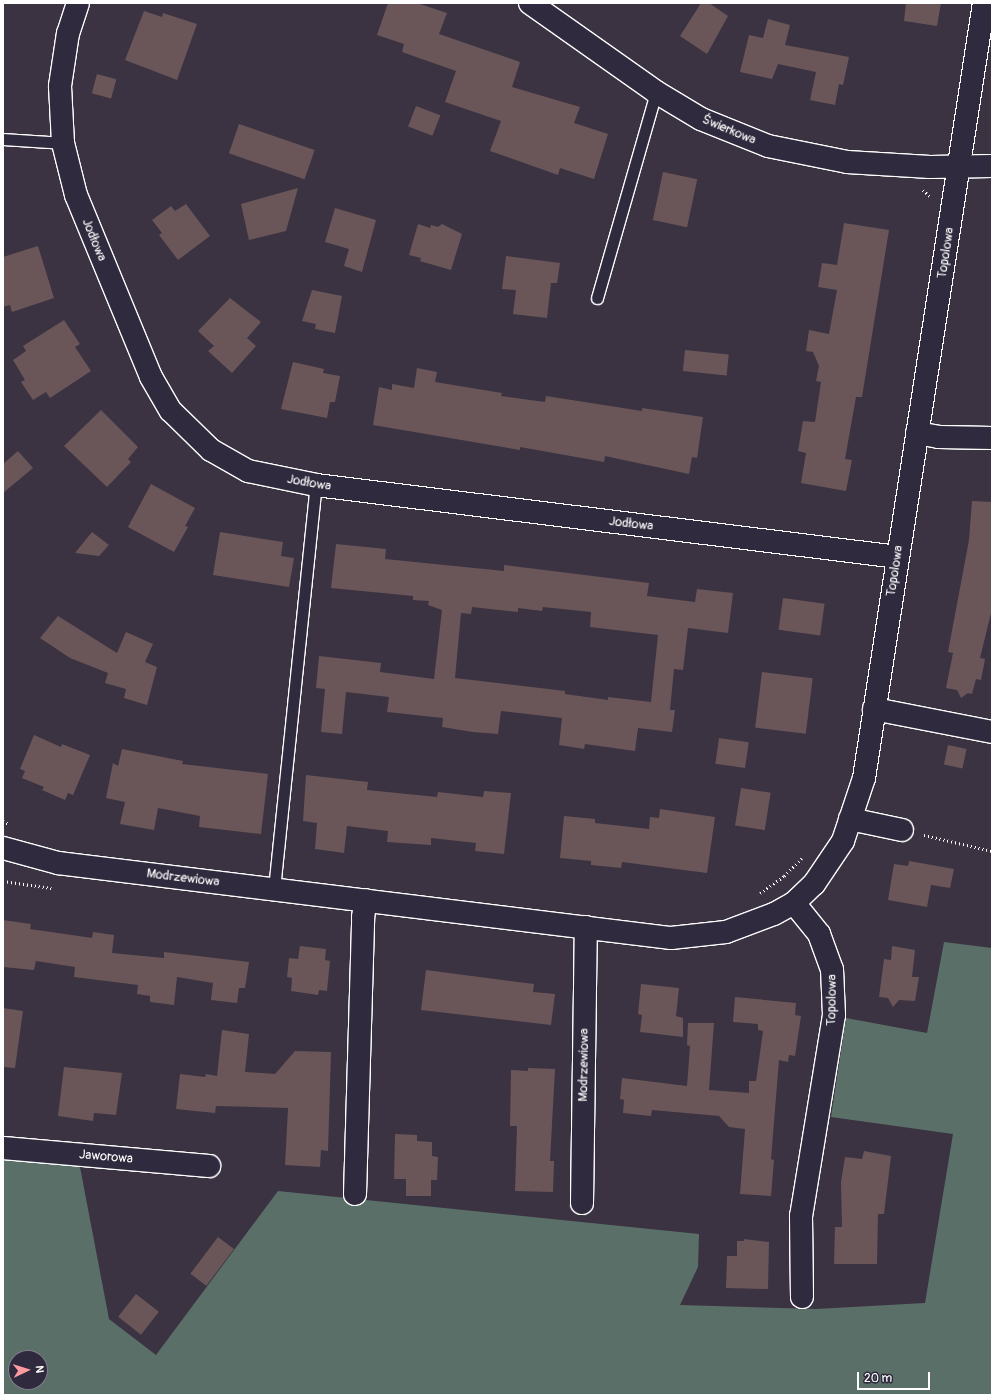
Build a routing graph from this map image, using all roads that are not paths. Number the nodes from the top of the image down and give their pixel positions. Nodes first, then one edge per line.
1 (78, 3) edge
2 (530, 3) edge
3 (984, 3) edge
4 (656, 92) junction
5 (3, 139) edge
6 (63, 143) junction
7 (992, 166) edge
8 (960, 167) junction
9 (597, 298) dead end
10 (917, 433) junction
11 (992, 438) edge
12 (316, 485) junction
13 (898, 557) junction
14 (874, 709) junction
15 (992, 732) edge
16 (850, 819) junction
17 (902, 830) road end
18 (3, 848) edge
19 (274, 890) junction
20 (366, 900) junction
21 (794, 903) junction
22 (586, 927) junction
23 (3, 1148) edge
24 (209, 1166) dead end
25 (355, 1194) dead end
26 (582, 1203) dead end
27 (802, 1298) dead end

1 - 6 street, Jodłowa
2 - 4 street, Świerkowa
3 - 8 street, Topolowa
4 - 8 street, Świerkowa
4 - 9 lane
5 - 6 lane
6 - 12 street, Jodłowa
7 - 8 street
8 - 10 street, Topolowa
10 - 11 street
10 - 13 street, Topolowa
12 - 13 street, Jodłowa
12 - 19 lane
13 - 14 street, Topolowa
14 - 15 street
14 - 16 street, Topolowa
16 - 17 street
16 - 21 street, Topolowa
18 - 19 street, Modrzewiowa
19 - 20 street, Modrzewiowa
20 - 22 street, Modrzewiowa
20 - 25 street
21 - 22 street, Modrzewiowa
21 - 27 street, Topolowa
22 - 26 street, Modrzewiowa
23 - 24 street, Jaworowa

